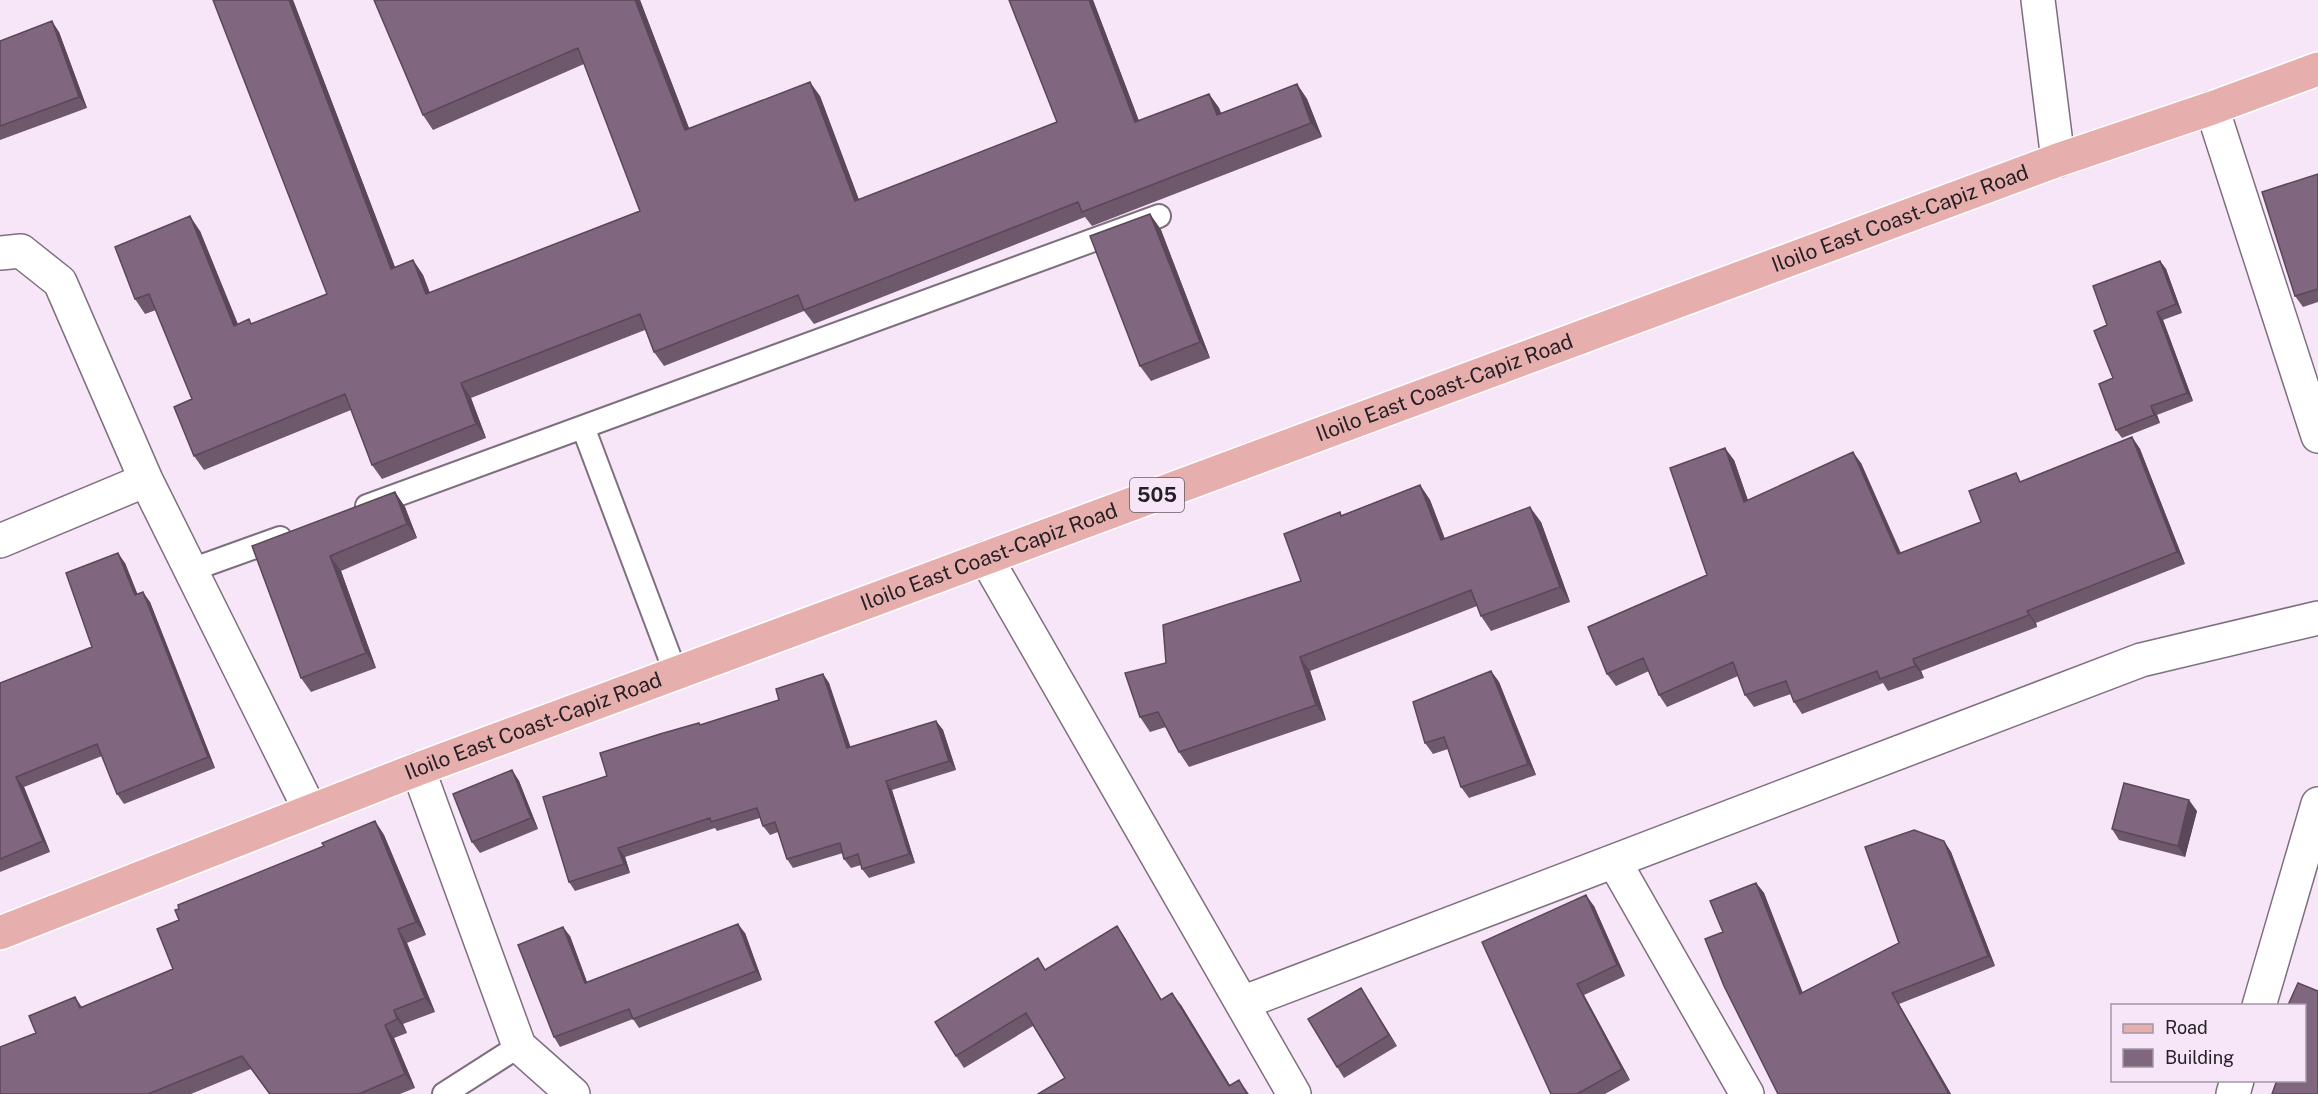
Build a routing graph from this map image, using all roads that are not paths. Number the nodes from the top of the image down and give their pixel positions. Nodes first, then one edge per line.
1 (2038, 0) edge
2 (2318, 69) edge
3 (2212, 108) junction
4 (2058, 160) junction
5 (1159, 216) dead end
6 (0, 253) edge
7 (583, 427) junction
8 (2318, 436) edge
9 (146, 480) junction
10 (348, 513) edge
11 (303, 530) edge
12 (0, 540) edge
13 (986, 558) junction
14 (191, 570) junction
15 (2318, 618) edge
16 (676, 674) junction
17 (418, 769) junction
18 (2318, 804) edge
19 (310, 810) junction
20 (1614, 861) junction
21 (0, 933) edge
22 (1242, 1003) junction
23 (2259, 1004) edge
24 (519, 1046) junction
25 (444, 1094) edge
26 (573, 1094) edge
27 (1294, 1094) edge
28 (1747, 1094) edge

1 - 4 street
2 - 3 main road, Iloilo East Coast-Capiz Road / 505
3 - 4 main road, Iloilo East Coast-Capiz Road / 505
3 - 8 street
4 - 13 main road, Iloilo East Coast-Capiz Road / 505
5 - 7 lane
6 - 9 street
7 - 10 lane
7 - 16 lane
9 - 12 street
9 - 14 street
11 - 14 lane
13 - 16 main road, Iloilo East Coast-Capiz Road / 505
13 - 22 street
14 - 19 street
15 - 20 street
16 - 17 main road, Iloilo East Coast-Capiz Road / 505
17 - 19 main road, Iloilo East Coast-Capiz Road / 505
17 - 24 street
18 - 23 street
19 - 21 main road, Iloilo East Coast-Capiz Road / 505
20 - 22 street
20 - 28 street
22 - 27 street
24 - 25 lane
24 - 26 street

